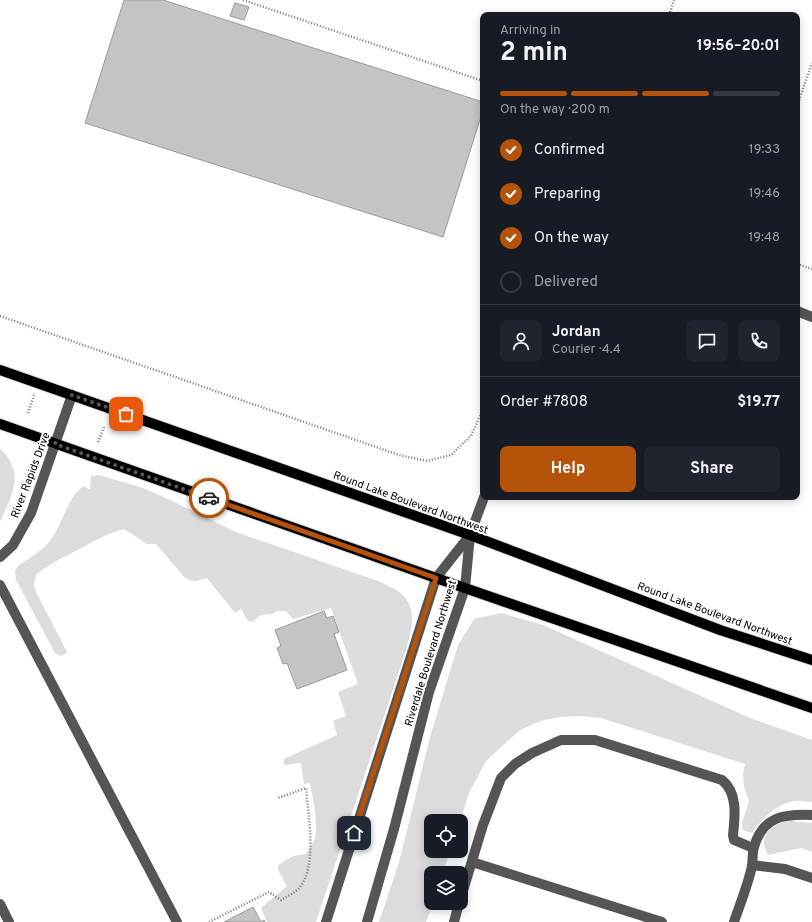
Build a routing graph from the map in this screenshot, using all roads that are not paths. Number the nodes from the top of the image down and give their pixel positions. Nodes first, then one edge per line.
1 (800, 312) edge
2 (812, 317) edge
3 (0, 370) edge
4 (72, 395) junction
5 (0, 424) edge
6 (55, 444) junction
7 (483, 500) edge
8 (470, 535) junction
9 (0, 557) edge
10 (436, 578) junction
11 (0, 585) edge
12 (465, 588) junction
13 (812, 660) edge
14 (812, 708) edge
15 (812, 815) edge
16 (754, 848) junction
17 (472, 862) junction
18 (752, 865) junction
19 (468, 875) edge
20 (812, 878) edge
21 (0, 904) edge
22 (457, 910) edge
23 (9, 922) edge
24 (177, 922) edge
25 (326, 922) edge
26 (367, 922) edge
27 (454, 922) edge
28 (662, 922) edge
29 (734, 922) edge

1 - 2 street
3 - 4 main road, Round Lake Boulevard Northwest
4 - 6 street, River Rapids Drive
4 - 8 main road, Round Lake Boulevard Northwest
5 - 6 main road
6 - 9 street, River Rapids Drive
6 - 10 main road
7 - 8 street
8 - 10 street, Riverdale Boulevard Northwest
8 - 12 street, Riverdale Boulevard Northwest
8 - 13 main road, Round Lake Boulevard Northwest
10 - 12 main road
10 - 25 street, Riverdale Boulevard Northwest
11 - 24 street
12 - 14 main road
12 - 26 street, Riverdale Boulevard Northwest
15 - 16 street
16 - 17 street
16 - 18 street
17 - 19 street
17 - 28 street
18 - 20 street
18 - 29 street
21 - 23 street
22 - 27 street

